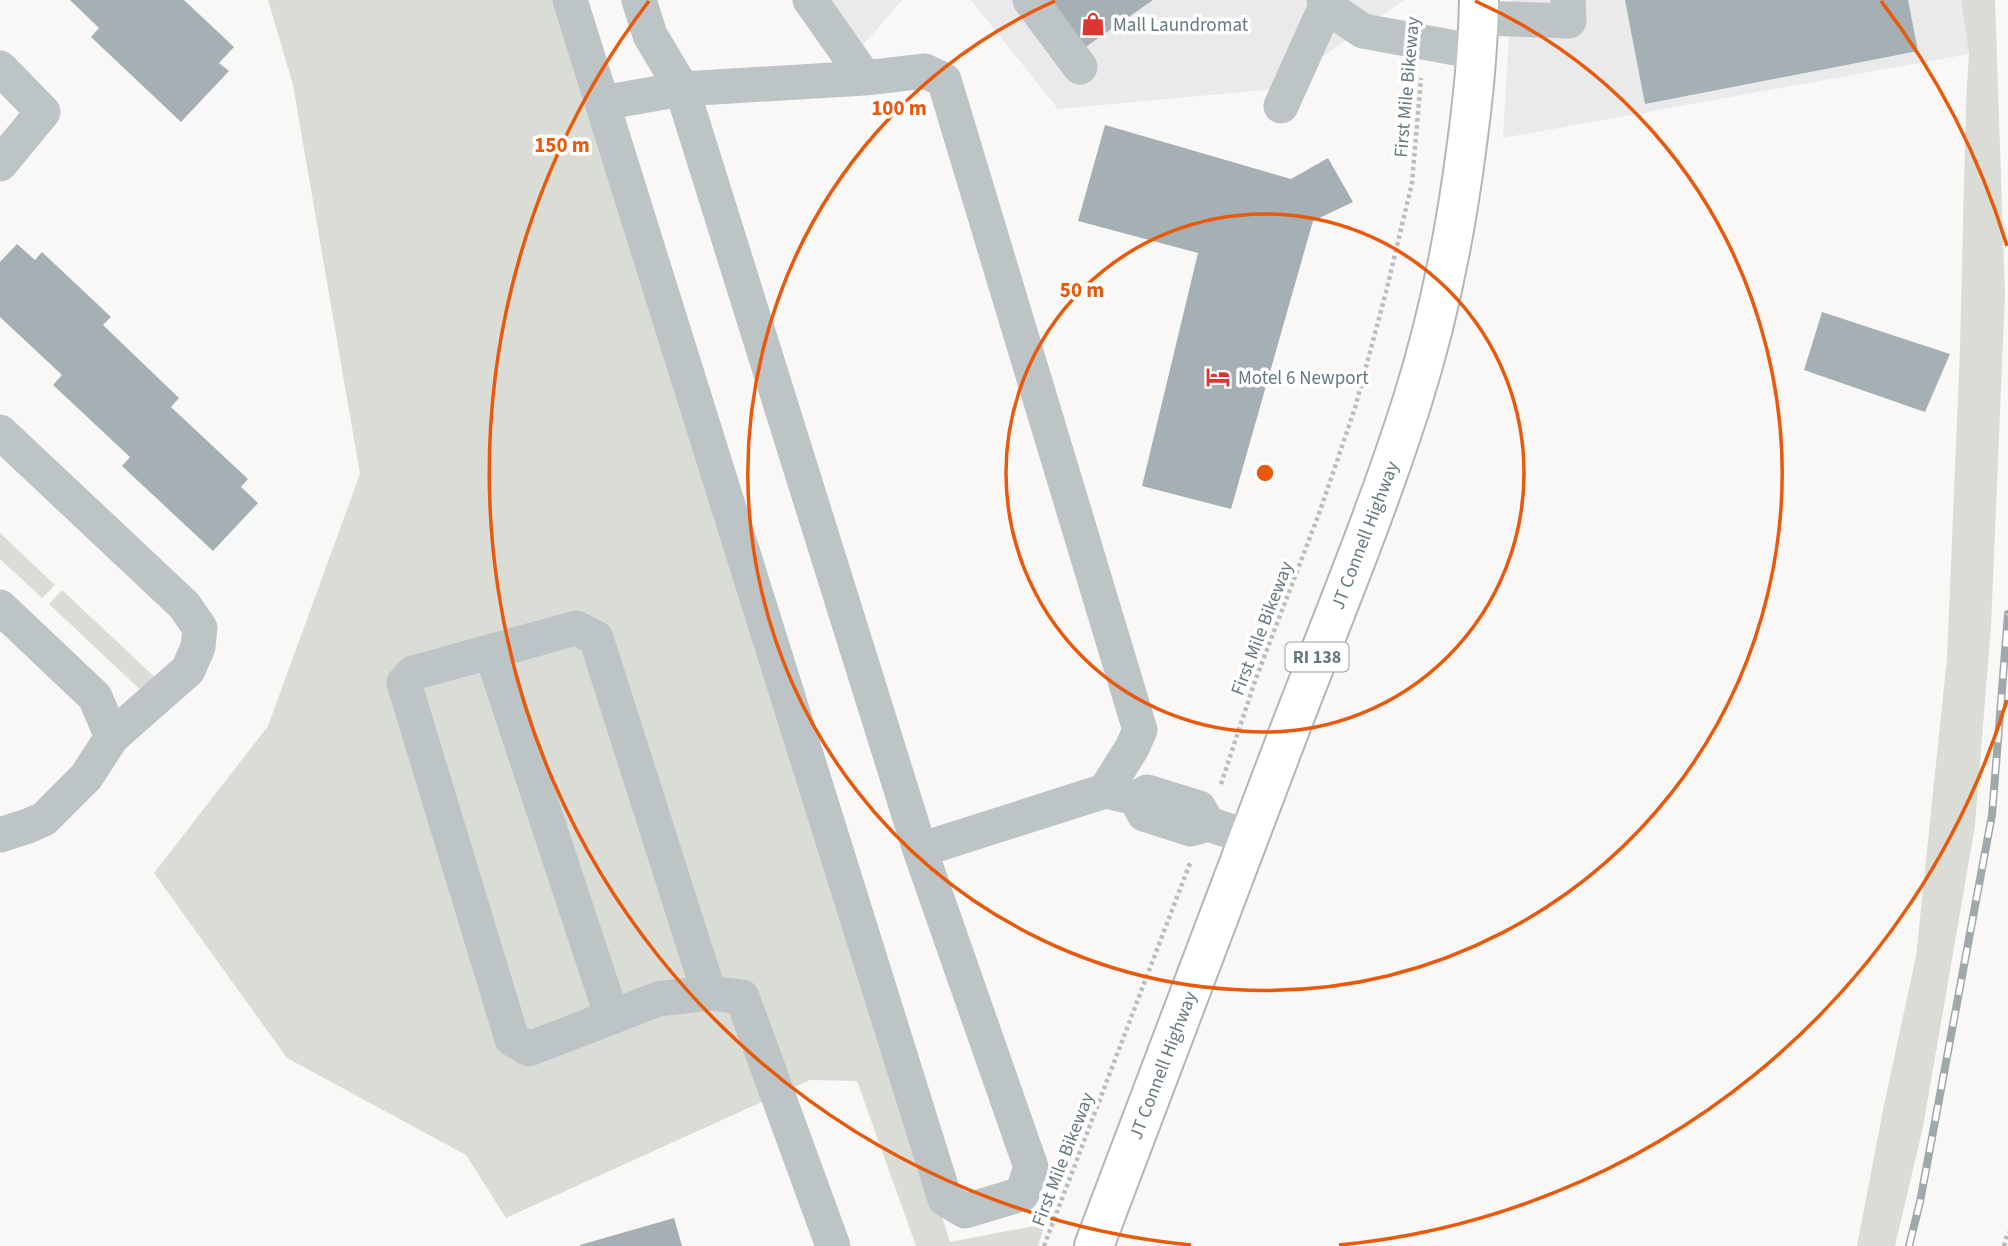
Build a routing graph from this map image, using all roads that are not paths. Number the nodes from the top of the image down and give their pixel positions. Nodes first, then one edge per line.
1 (570, 0) edge
2 (639, 0) edge
3 (810, 0) edge
4 (1030, 0) edge
5 (1567, 0) edge
6 (1325, 3) edge
7 (1478, 23) edge
8 (1080, 67) dead end
9 (0, 68) edge
10 (865, 78) junction
11 (682, 89) junction
12 (602, 103) junction
13 (1281, 106) dead end
14 (0, 164) edge
15 (0, 432) edge
16 (0, 607) edge
17 (492, 651) junction
18 (112, 737) junction
19 (1121, 794) junction
20 (0, 835) edge
21 (1249, 837) junction
22 (920, 850) junction
23 (709, 993) junction
24 (612, 1017) junction
25 (833, 1246) edge
26 (1094, 1246) edge

1 - 12 lane
2 - 11 lane
3 - 10 lane
4 - 8 lane
5 - 7 lane
6 - 7 lane
6 - 13 lane
7 - 21 highway, JT Connell Highway / RI 138
9 - 14 lane
10 - 11 lane
10 - 19 lane
11 - 12 lane
11 - 22 lane
12 - 22 lane
15 - 18 lane
16 - 18 lane
17 - 23 lane
17 - 24 lane
17 - 24 lane
18 - 20 lane
19 - 21 lane
19 - 22 lane
21 - 26 highway, JT Connell Highway / RI 138
23 - 24 lane
23 - 25 lane

